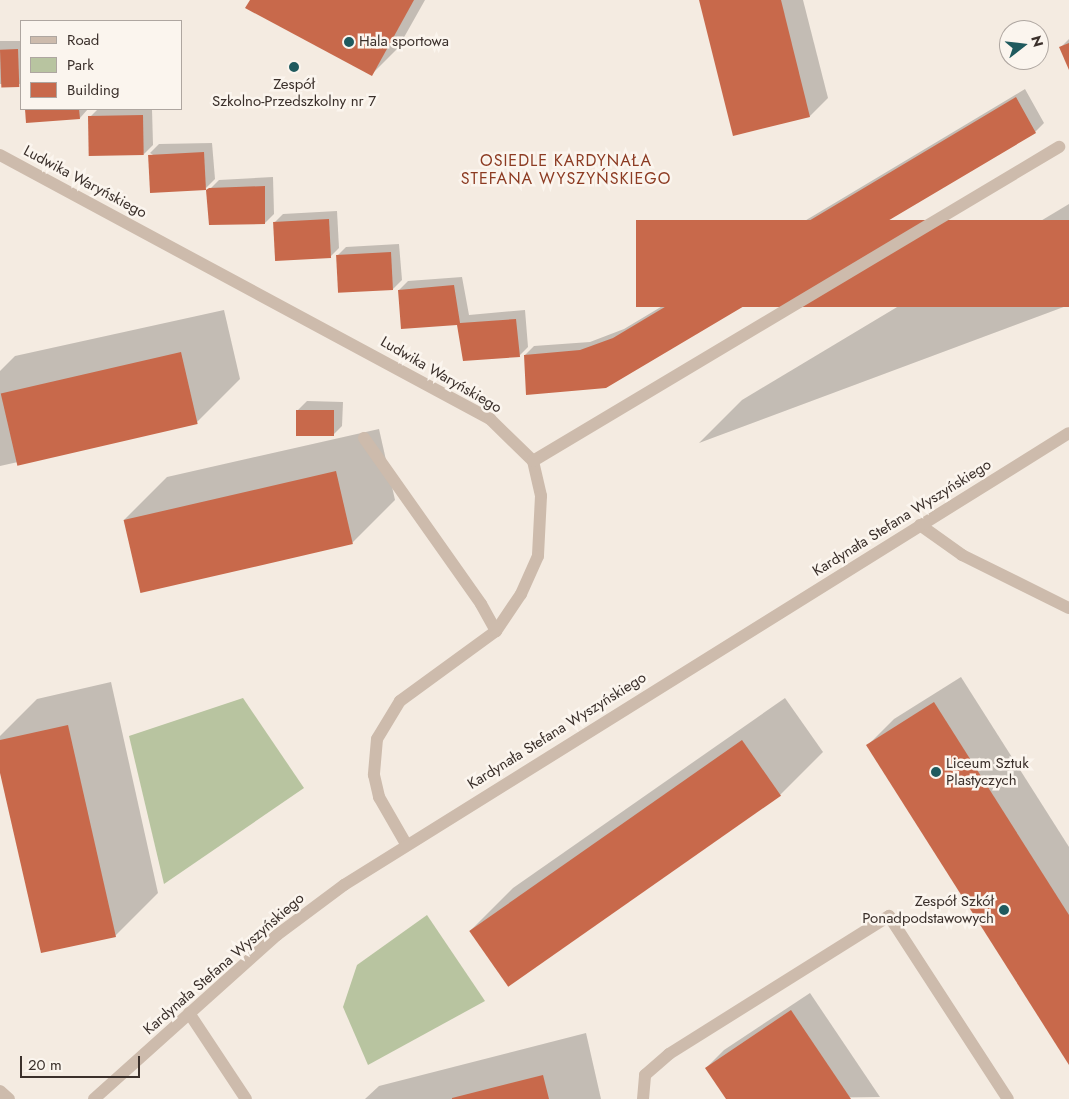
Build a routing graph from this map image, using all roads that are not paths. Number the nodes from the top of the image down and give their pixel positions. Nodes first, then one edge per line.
1 (1059, 147) dead end
2 (0, 155) edge
3 (1069, 433) edge
4 (364, 438) dead end
5 (533, 461) junction
6 (920, 525) junction
7 (1069, 608) edge
8 (496, 631) junction
9 (406, 844) junction
10 (189, 1013) junction
11 (0, 1091) edge
12 (9, 1099) edge
13 (94, 1099) edge
14 (246, 1099) edge
15 (644, 1099) edge
16 (1008, 1099) edge

1 - 5 street
2 - 5 street, Ludwika Waryńskiego
3 - 6 street, Kardynała Stefana Wyszyńskiego
4 - 8 street
5 - 8 street
6 - 7 street
6 - 9 street, Kardynała Stefana Wyszyńskiego
8 - 9 street
9 - 10 street, Kardynała Stefana Wyszyńskiego
10 - 13 street, Kardynała Stefana Wyszyńskiego
10 - 14 street
11 - 12 street
15 - 16 street

